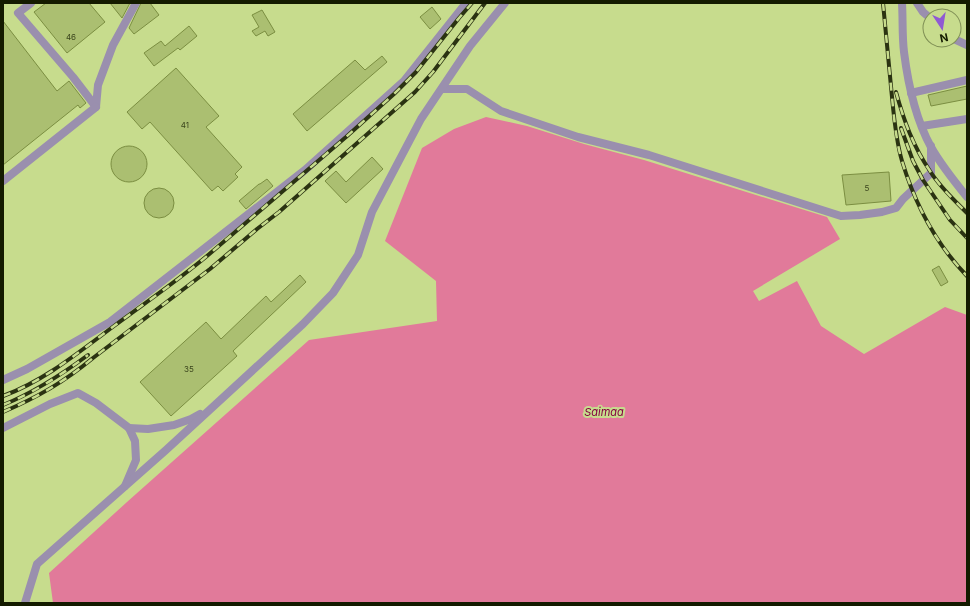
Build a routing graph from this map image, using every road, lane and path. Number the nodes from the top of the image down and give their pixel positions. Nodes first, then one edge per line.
1 (31, 3) edge
2 (136, 3) edge
3 (466, 3) edge
4 (505, 3) edge
5 (902, 3) edge
6 (967, 80) edge
7 (442, 88) junction
8 (911, 93) junction
9 (96, 107) junction
10 (967, 119) edge
11 (922, 126) junction
12 (931, 146) junction
13 (3, 181) edge
14 (967, 196) edge
15 (3, 380) edge
16 (216, 404) junction
17 (3, 428) edge
18 (129, 428) junction
19 (124, 488) junction
20 (25, 603) edge

1 - 9 lane
2 - 9 lane
3 - 15 lane
4 - 7 lane
5 - 8 lane
6 - 8 lane
7 - 12 lane
7 - 16 lane
8 - 11 lane
9 - 13 lane
10 - 11 lane
11 - 12 lane
12 - 14 lane
16 - 18 lane
16 - 19 lane
17 - 18 lane
18 - 19 lane
19 - 20 lane

